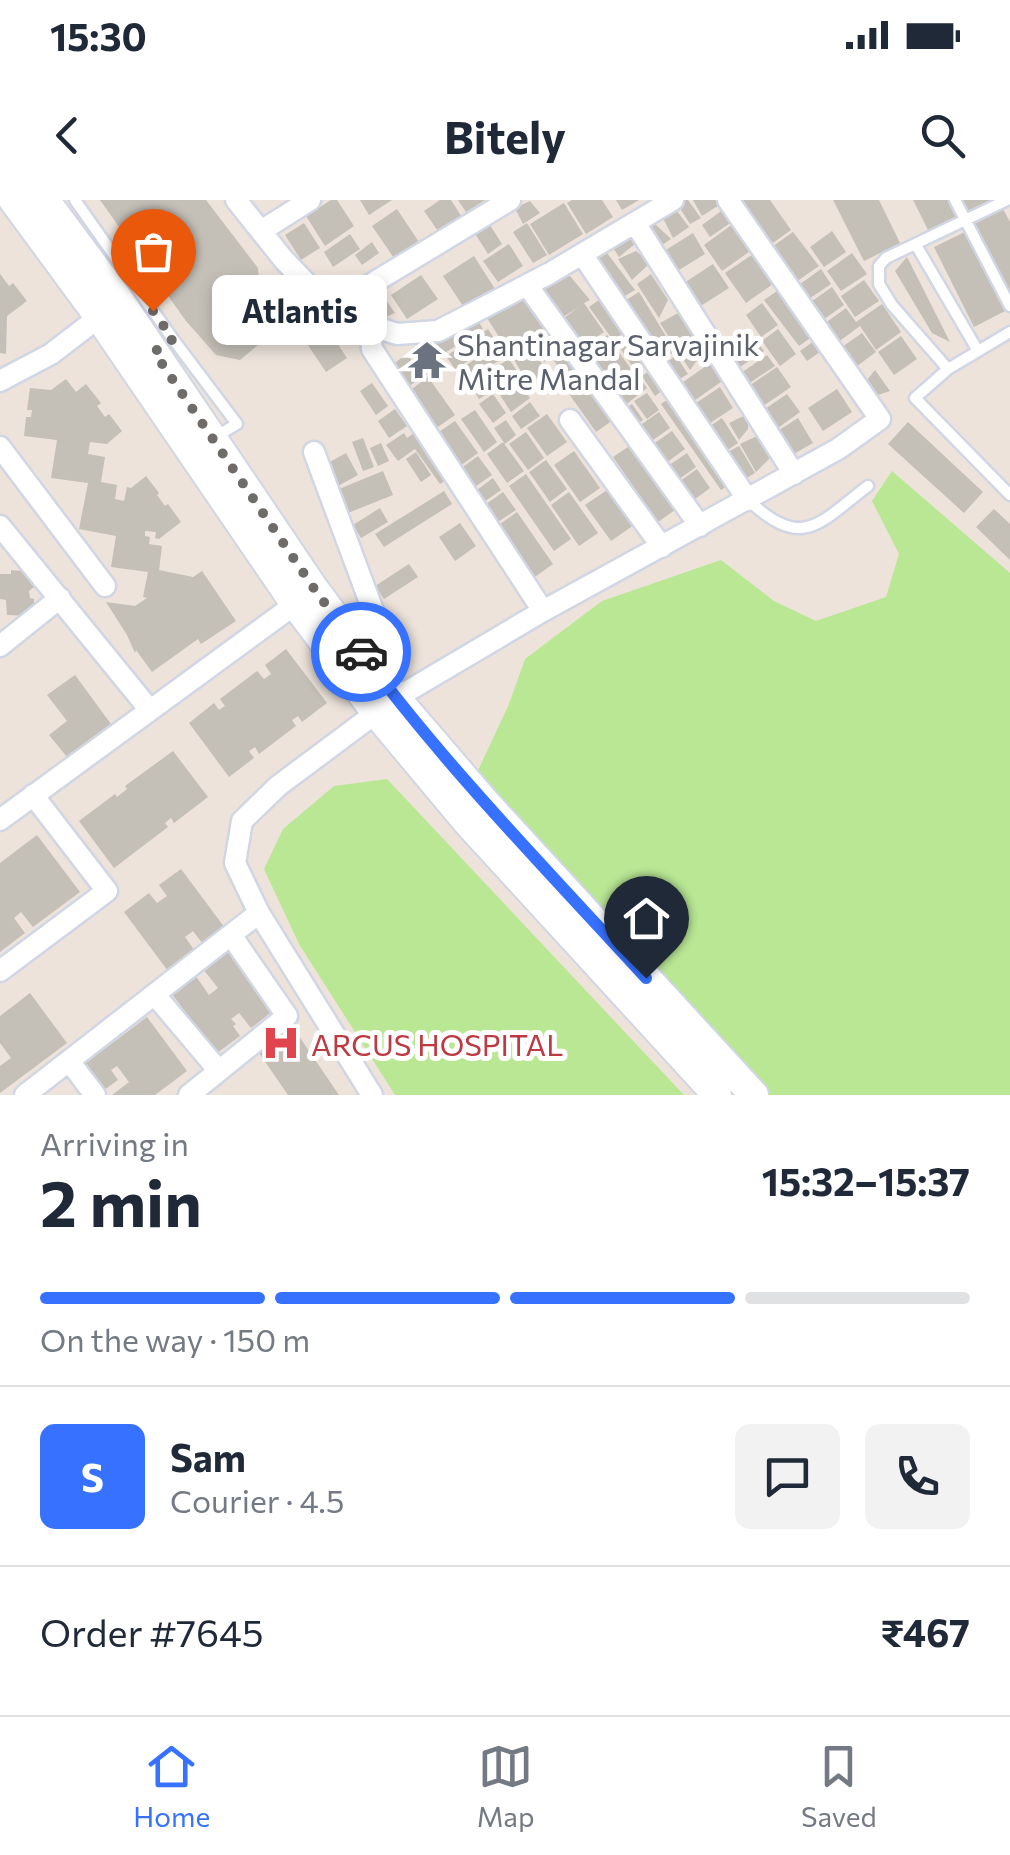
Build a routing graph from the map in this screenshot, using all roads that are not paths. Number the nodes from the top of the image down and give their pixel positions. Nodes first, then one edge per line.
1 (14, 200) edge
2 (45, 200) edge
3 (76, 200) edge
4 (236, 200) edge
5 (310, 200) edge
6 (510, 200) edge
7 (674, 200) edge
8 (728, 200) edge
9 (955, 200) edge
10 (1007, 200) edge
11 (966, 222) junction
12 (635, 223) junction
13 (261, 231) junction
14 (916, 244) junction
15 (582, 254) junction
16 (527, 286) junction
17 (335, 306) junction
18 (1010, 306) edge
19 (110, 309) junction
20 (369, 325) junction
21 (1010, 332) edge
22 (164, 346) junction
23 (978, 351) junction
24 (948, 369) junction
25 (0, 382) edge
26 (570, 420) dead end
27 (0, 447) edge
28 (314, 452) dead end
29 (794, 474) junction
30 (868, 486) dead end
31 (1010, 495) edge
32 (748, 500) junction
33 (0, 526) edge
34 (700, 526) junction
35 (662, 546) junction
36 (105, 586) dead end
37 (305, 597) junction
38 (60, 598) junction
39 (543, 611) junction
40 (0, 646) edge
41 (376, 672) junction
42 (386, 705) junction
43 (150, 709) junction
44 (33, 796) junction
45 (0, 820) edge
46 (259, 913) junction
47 (230, 936) junction
48 (0, 971) edge
49 (155, 994) junction
50 (69, 1061) junction
51 (219, 1071) junction
52 (25, 1095) edge
53 (95, 1095) edge
54 (189, 1095) edge
55 (372, 1095) edge
56 (718, 1095) edge
57 (754, 1095) edge

1 - 19 main road
2 - 19 main road
3 - 22 lane
4 - 13 street
5 - 13 street
6 - 17 street
7 - 12 street
8 - 29 street
9 - 11 lane
10 - 11 lane
11 - 14 lane
11 - 18 lane
12 - 15 street
12 - 29 street
13 - 17 street
14 - 23 lane
14 - 24 lane
15 - 16 street
15 - 32 street
16 - 20 street
16 - 34 street
17 - 20 street
19 - 22 main road
19 - 25 street
19 - 37 main road
20 - 39 street
21 - 23 lane
22 - 37 main road
23 - 24 lane
24 - 31 lane
26 - 35 street
27 - 36 street
28 - 41 street
29 - 32 street
30 - 32 lane
32 - 34 street
33 - 38 street
34 - 35 street
35 - 39 street
37 - 41 main road
37 - 42 main road
37 - 43 street
38 - 40 street
38 - 43 street
39 - 42 street
41 - 42 main road
42 - 46 street
42 - 56 main road
42 - 57 main road
43 - 44 street
44 - 45 street
44 - 48 street
46 - 47 street
46 - 55 street
47 - 49 street
47 - 51 street
49 - 50 street
49 - 51 street
50 - 52 street
50 - 53 street
51 - 54 street

